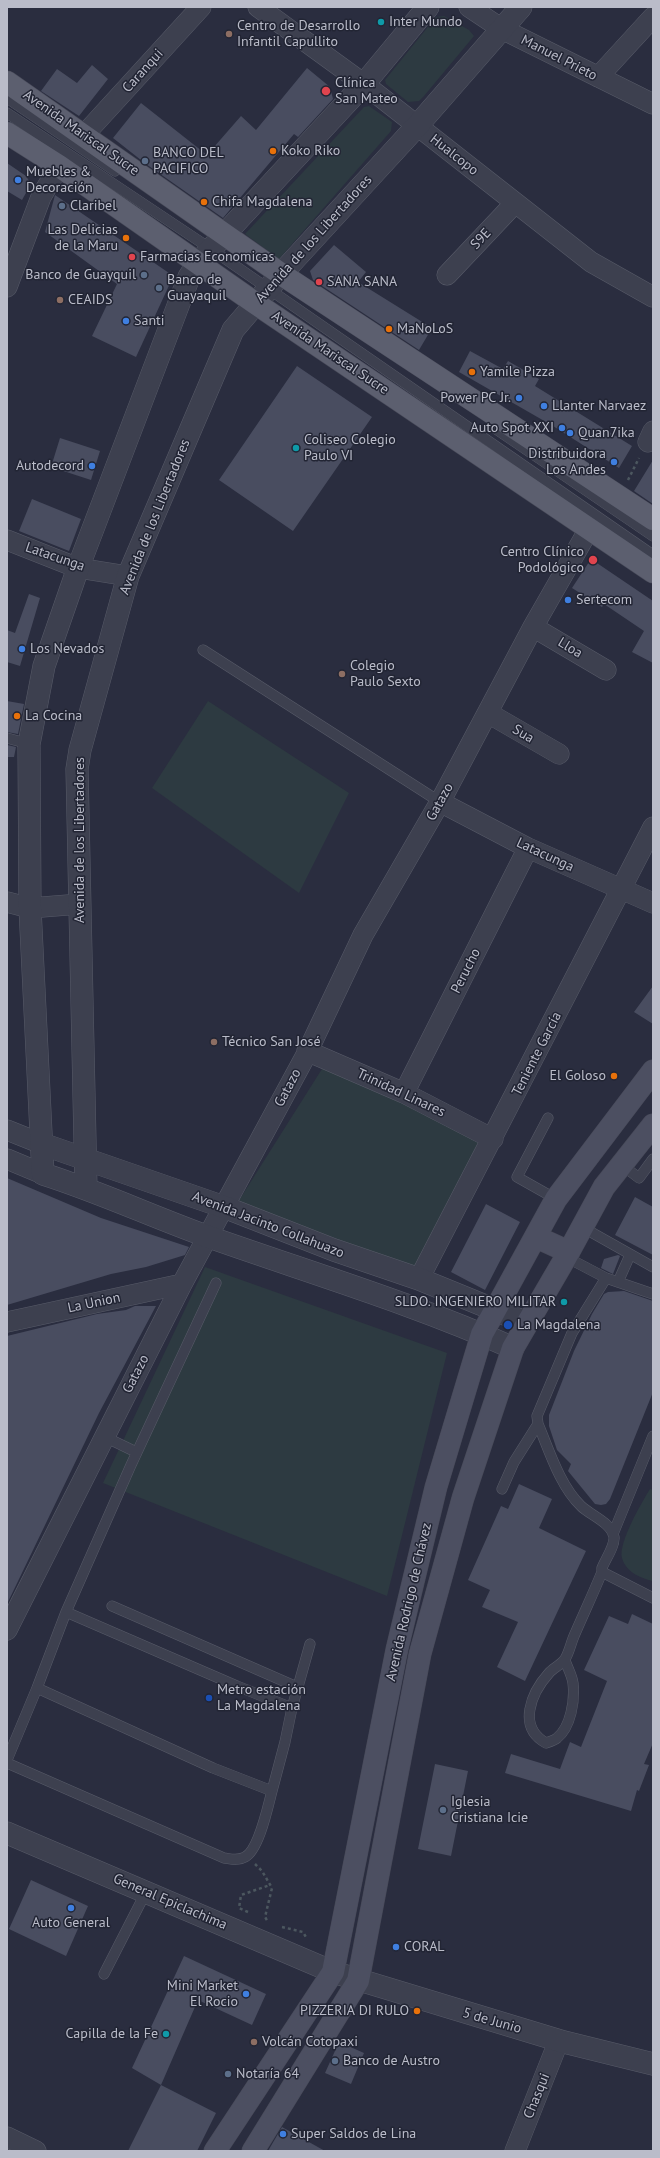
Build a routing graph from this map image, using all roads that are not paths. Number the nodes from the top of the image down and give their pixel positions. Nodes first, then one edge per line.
1 (202, 7) edge
2 (258, 7) edge
3 (428, 7) edge
4 (469, 7) edge
5 (521, 7) edge
6 (653, 17) edge
7 (502, 29) junction
8 (598, 77) junction
9 (7, 82) edge
10 (364, 84) junction
11 (7, 98) edge
12 (653, 104) edge
13 (7, 113) edge
14 (417, 126) junction
15 (7, 133) edge
16 (84, 135) junction
17 (59, 166) junction
18 (515, 203) junction
19 (214, 247) junction
20 (447, 275) dead end
21 (270, 286) junction
22 (7, 287) edge
23 (653, 297) edge
24 (653, 519) edge
25 (589, 529) junction
26 (653, 536) edge
27 (7, 540) edge
28 (653, 554) edge
29 (78, 568) junction
30 (653, 572) edge
31 (128, 576) junction
32 (534, 627) junction
33 (203, 650) dead end
34 (606, 670) dead end
35 (488, 713) junction
36 (7, 738) edge
37 (29, 744) junction
38 (558, 754) dead end
39 (440, 802) junction
40 (653, 827) edge
41 (528, 848) junction
42 (622, 889) junction
43 (7, 902) edge
44 (653, 903) edge
45 (80, 904) junction
46 (30, 908) junction
47 (307, 1051) junction
48 (653, 1071) edge
49 (404, 1093) junction
50 (548, 1118) dead end
51 (653, 1126) edge
52 (7, 1130) edge
53 (493, 1138) junction
54 (42, 1144) junction
55 (7, 1159) edge
56 (85, 1159) junction
57 (653, 1159) edge
58 (622, 1165) junction
59 (43, 1174) junction
60 (86, 1188) junction
61 (556, 1199) junction
62 (224, 1207) junction
63 (582, 1227) junction
64 (208, 1237) junction
65 (536, 1237) junction
66 (568, 1254) junction
67 (630, 1255) junction
68 (653, 1267) edge
69 (606, 1278) junction
70 (419, 1279) junction
71 (618, 1282) junction
72 (216, 1283) dead end
73 (182, 1284) junction
74 (653, 1294) edge
75 (496, 1309) junction
76 (7, 1322) edge
77 (527, 1323) junction
78 (482, 1334) junction
79 (513, 1348) junction
80 (538, 1424) junction
81 (653, 1436) edge
82 (105, 1437) junction
83 (136, 1452) junction
84 (502, 1489) dead end
85 (613, 1534) junction
86 (602, 1572) junction
87 (653, 1598) edge
88 (112, 1606) dead end
89 (66, 1612) junction
90 (7, 1630) edge
91 (310, 1644) dead end
92 (565, 1660) junction
93 (297, 1687) junction
94 (37, 1688) junction
95 (292, 1708) junction
96 (7, 1762) edge
97 (272, 1791) junction
98 (7, 1832) edge
99 (146, 1892) junction
100 (333, 1972) junction
101 (104, 1974) dead end
102 (358, 1981) junction
103 (559, 2040) junction
104 (653, 2064) edge
105 (7, 2136) edge
106 (36, 2151) edge
107 (215, 2151) edge
108 (253, 2151) edge
109 (515, 2151) edge

1 - 16 street, Caranqui
2 - 10 street, Hualcopo
3 - 10 street
4 - 7 street, Manuel Prieto
5 - 7 street, Avenida de los Libertadores
6 - 8 street
7 - 8 street, Manuel Prieto
7 - 14 street, Avenida de los Libertadores
8 - 12 street, Manuel Prieto
9 - 16 main road, Avenida Mariscal Sucre
10 - 14 street, Hualcopo
10 - 19 street
11 - 19 lane
13 - 19 lane
14 - 18 street, Hualcopo
14 - 21 street, Avenida de los Libertadores
15 - 17 main road, Avenida Mariscal Sucre
16 - 19 main road, Avenida Mariscal Sucre
17 - 19 main road, Avenida Mariscal Sucre
17 - 22 street
18 - 20 street, S9E
18 - 23 street, Hualcopo
19 - 21 main road, Avenida Mariscal Sucre
19 - 21 main road, Avenida Mariscal Sucre
19 - 29 street
21 - 24 main road, Avenida Mariscal Sucre
21 - 25 main road, Avenida Mariscal Sucre
21 - 26 lane
21 - 28 lane
21 - 31 street, Avenida de los Libertadores
25 - 30 main road, Avenida Mariscal Sucre
25 - 32 street, Gatazo
27 - 29 street, Latacunga
29 - 31 street, Latacunga
29 - 37 street
31 - 45 street, Avenida de los Libertadores
32 - 34 street, Lloa
32 - 35 street, Gatazo
33 - 39 lane
35 - 38 street, Sua
35 - 39 street, Gatazo
36 - 37 lane
37 - 46 street
39 - 41 street, Latacunga
39 - 47 street, Gatazo
40 - 42 street, Teniente García
41 - 42 street, Latacunga
41 - 49 street, Perucho
42 - 44 street, Latacunga
42 - 53 street, Teniente García
43 - 46 street
45 - 46 street
45 - 56 street, Avenida de los Libertadores
46 - 54 street
47 - 49 street, Trinidad Linares
47 - 62 street, Gatazo
48 - 61 main road, Avenida Rodrigo de Chávez
49 - 53 street, Trinidad Linares
50 - 61 lane
51 - 58 main road, Avenida Rodrigo de Chávez
52 - 54 street, Avenida Jacinto Collahuazo
53 - 70 street, Teniente García
54 - 56 street, Avenida Jacinto Collahuazo
54 - 59 street
55 - 59 street, Avenida Jacinto Collahuazo
56 - 60 street, Avenida de los Libertadores
56 - 62 street, Avenida Jacinto Collahuazo
57 - 58 lane
58 - 63 main road, Avenida Rodrigo de Chávez
59 - 60 street, Avenida Jacinto Collahuazo
60 - 64 street, Avenida Jacinto Collahuazo
61 - 65 main road, Avenida Rodrigo de Chávez
62 - 64 street, Gatazo
62 - 70 street, Avenida Jacinto Collahuazo
63 - 66 main road, Avenida Rodrigo de Chávez
63 - 67 lane
64 - 73 street, Gatazo
64 - 78 street, Avenida Jacinto Collahuazo
65 - 66 main road
65 - 75 main road, Avenida Rodrigo de Chávez
66 - 69 lane
66 - 77 main road, Avenida Rodrigo de Chávez
67 - 68 lane
67 - 71 lane
69 - 71 lane
69 - 80 lane
70 - 75 street, Avenida Jacinto Collahuazo
71 - 74 lane
72 - 83 lane
73 - 76 street, La Union
73 - 82 street, Gatazo
75 - 77 street, Avenida Jacinto Collahuazo
75 - 78 main road, Avenida Rodrigo de Chávez
77 - 79 main road, Avenida Rodrigo de Chávez
78 - 79 street, Avenida Jacinto Collahuazo
78 - 100 main road, Avenida Rodrigo de Chávez
79 - 102 main road, Avenida Rodrigo de Chávez
80 - 84 lane
80 - 85 lane
81 - 85 lane
82 - 83 lane
82 - 90 street, Gatazo
83 - 89 lane
85 - 86 lane
86 - 87 lane
86 - 92 lane
88 - 93 lane
89 - 94 lane
89 - 95 lane
91 - 93 lane
92 - 92 lane
93 - 95 lane
94 - 96 lane
94 - 97 lane
95 - 97 lane
96 - 97 lane
98 - 99 street, General Epiclachima
99 - 100 street, General Epiclachima
99 - 101 lane
100 - 102 street, 5 de Junio
100 - 107 main road, Avenida Rodrigo de Chávez
102 - 103 street, 5 de Junio
102 - 108 main road, Avenida Rodrigo de Chávez
103 - 104 street, 5 de Junio
103 - 109 street, Chasqui
105 - 106 street

